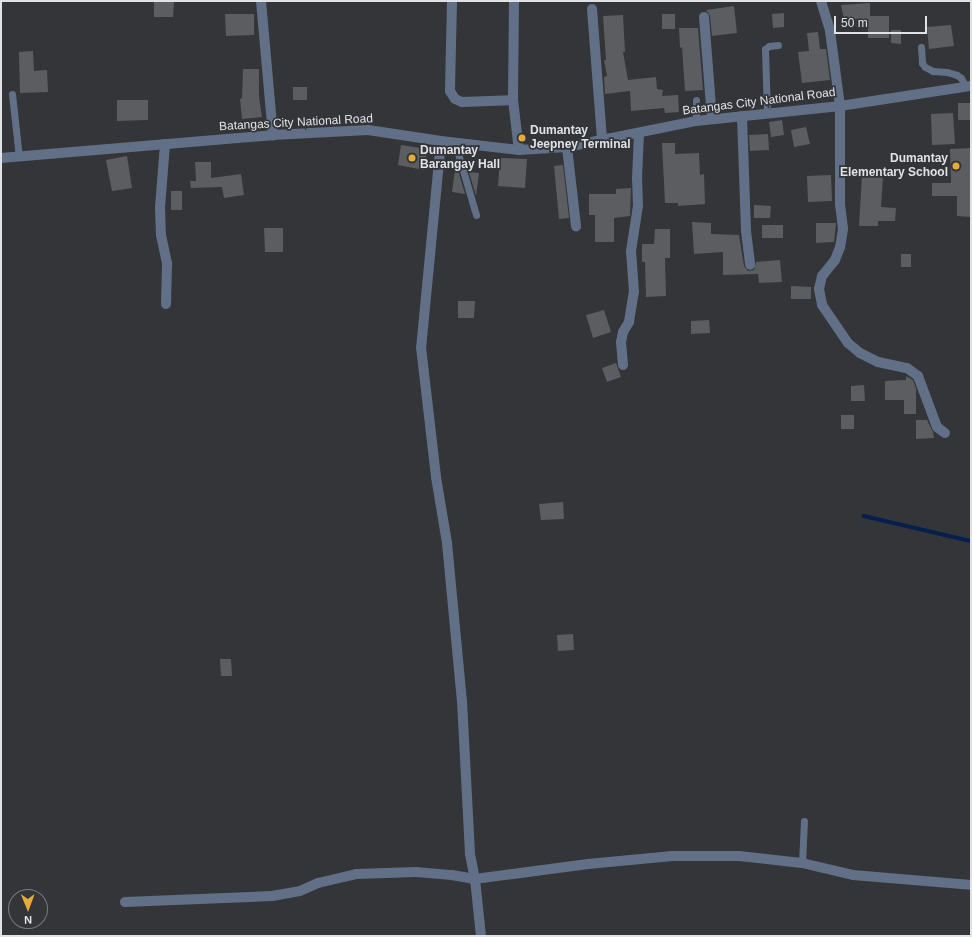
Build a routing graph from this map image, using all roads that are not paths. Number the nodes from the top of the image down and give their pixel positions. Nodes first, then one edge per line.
1 (261, 1) edge
2 (452, 1) edge
3 (514, 1) edge
4 (821, 1) edge
5 (592, 9) dead end
6 (704, 17) dead end
7 (778, 45) dead end
8 (921, 47) dead end
9 (968, 86) edge
10 (12, 94) dead end
11 (513, 100) junction
12 (696, 100) dead end
13 (840, 106) junction
14 (767, 113) junction
15 (742, 116) junction
16 (712, 119) junction
17 (696, 121) junction
18 (639, 133) junction
19 (273, 135) junction
20 (602, 139) junction
21 (441, 141) junction
22 (456, 143) junction
23 (165, 144) junction
24 (567, 147) junction
25 (519, 150) junction
26 (19, 157) junction
27 (1, 158) edge
28 (476, 215) dead end
29 (576, 226) dead end
30 (750, 265) dead end
31 (166, 304) dead end
32 (623, 365) dead end
33 (945, 433) dead end
34 (804, 821) dead end
35 (802, 863) junction
36 (475, 879) junction
37 (971, 885) edge
38 (125, 902) dead end
39 (481, 936) edge

1 - 19 street
2 - 11 street
3 - 11 street
4 - 13 street
5 - 20 street
6 - 16 street
7 - 14 lane
8 - 9 lane
9 - 13 street, Batangas City National Road
10 - 26 lane
11 - 25 street
12 - 17 lane
13 - 14 street, Batangas City National Road
13 - 33 street
14 - 15 street, Batangas City National Road
15 - 16 street, Batangas City National Road
15 - 30 street
16 - 17 street, Batangas City National Road
17 - 18 street, Batangas City National Road
18 - 20 street, Batangas City National Road
18 - 32 street
19 - 21 street, Batangas City National Road
19 - 23 street, Batangas City National Road
20 - 24 street, Batangas City National Road
21 - 22 street, Batangas City National Road
21 - 36 street
22 - 25 street, Batangas City National Road
22 - 28 lane
23 - 26 street, Batangas City National Road
23 - 31 street
24 - 25 street, Batangas City National Road
24 - 29 street
26 - 27 street, Batangas City National Road
34 - 35 lane
35 - 36 street
35 - 37 street
36 - 38 street
36 - 39 street

